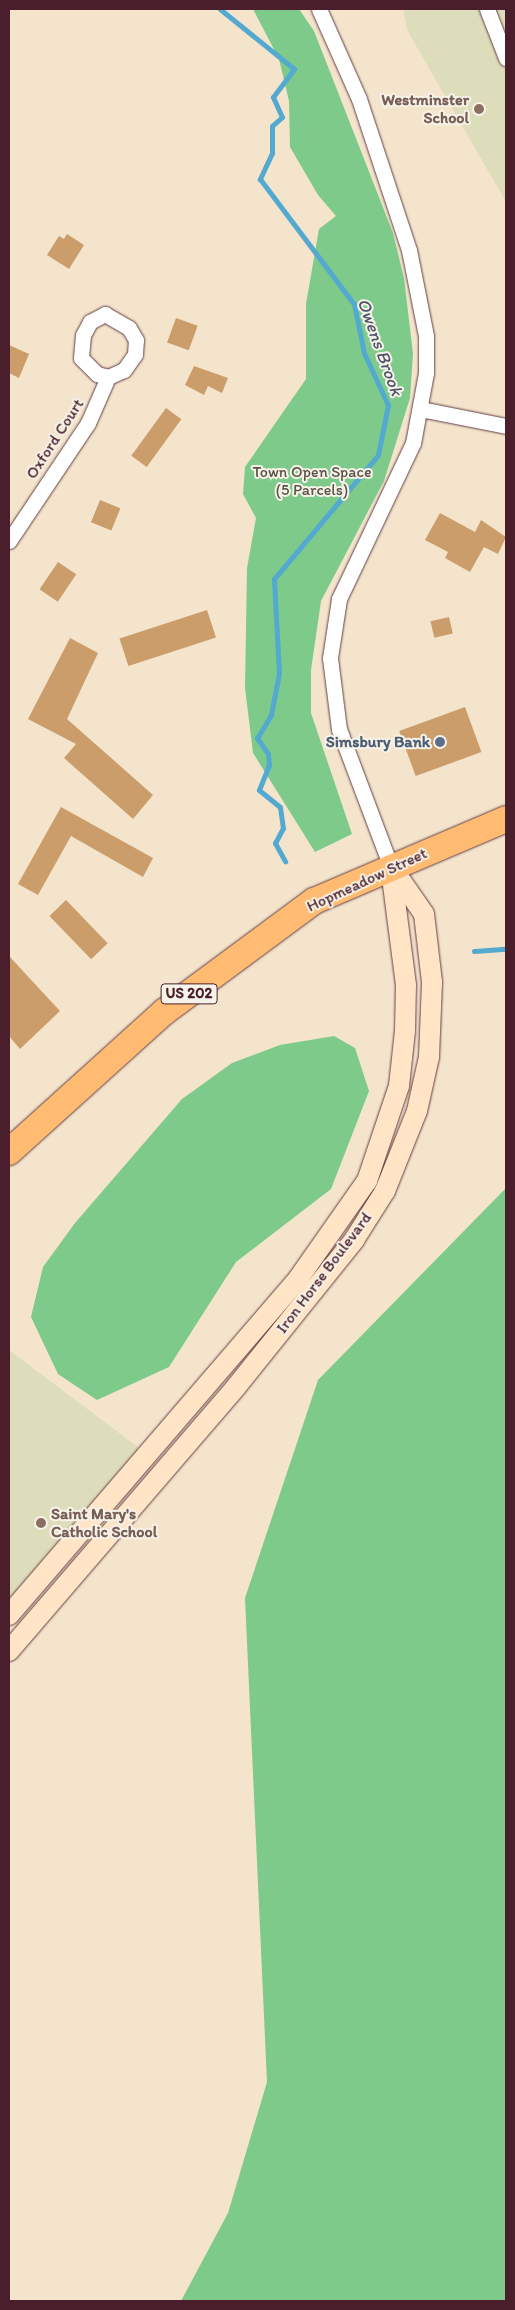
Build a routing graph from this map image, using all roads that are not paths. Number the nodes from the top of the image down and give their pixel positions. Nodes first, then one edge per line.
1 (319, 9) edge
2 (488, 9) edge
3 (506, 58) edge
4 (108, 377) dead end
5 (422, 409) junction
6 (506, 426) edge
7 (9, 541) edge
8 (506, 819) edge
9 (390, 865) junction
10 (9, 1152) edge
11 (9, 1615) edge
12 (9, 1651) edge

1 - 5 street
2 - 3 street
4 - 7 street, Oxford Court
5 - 6 street
5 - 9 street
8 - 9 highway, Hopmeadow Street / US 202
9 - 10 highway, Hopmeadow Street / US 202
9 - 11 street, Iron Horse Boulevard
9 - 12 street, Iron Horse Boulevard

